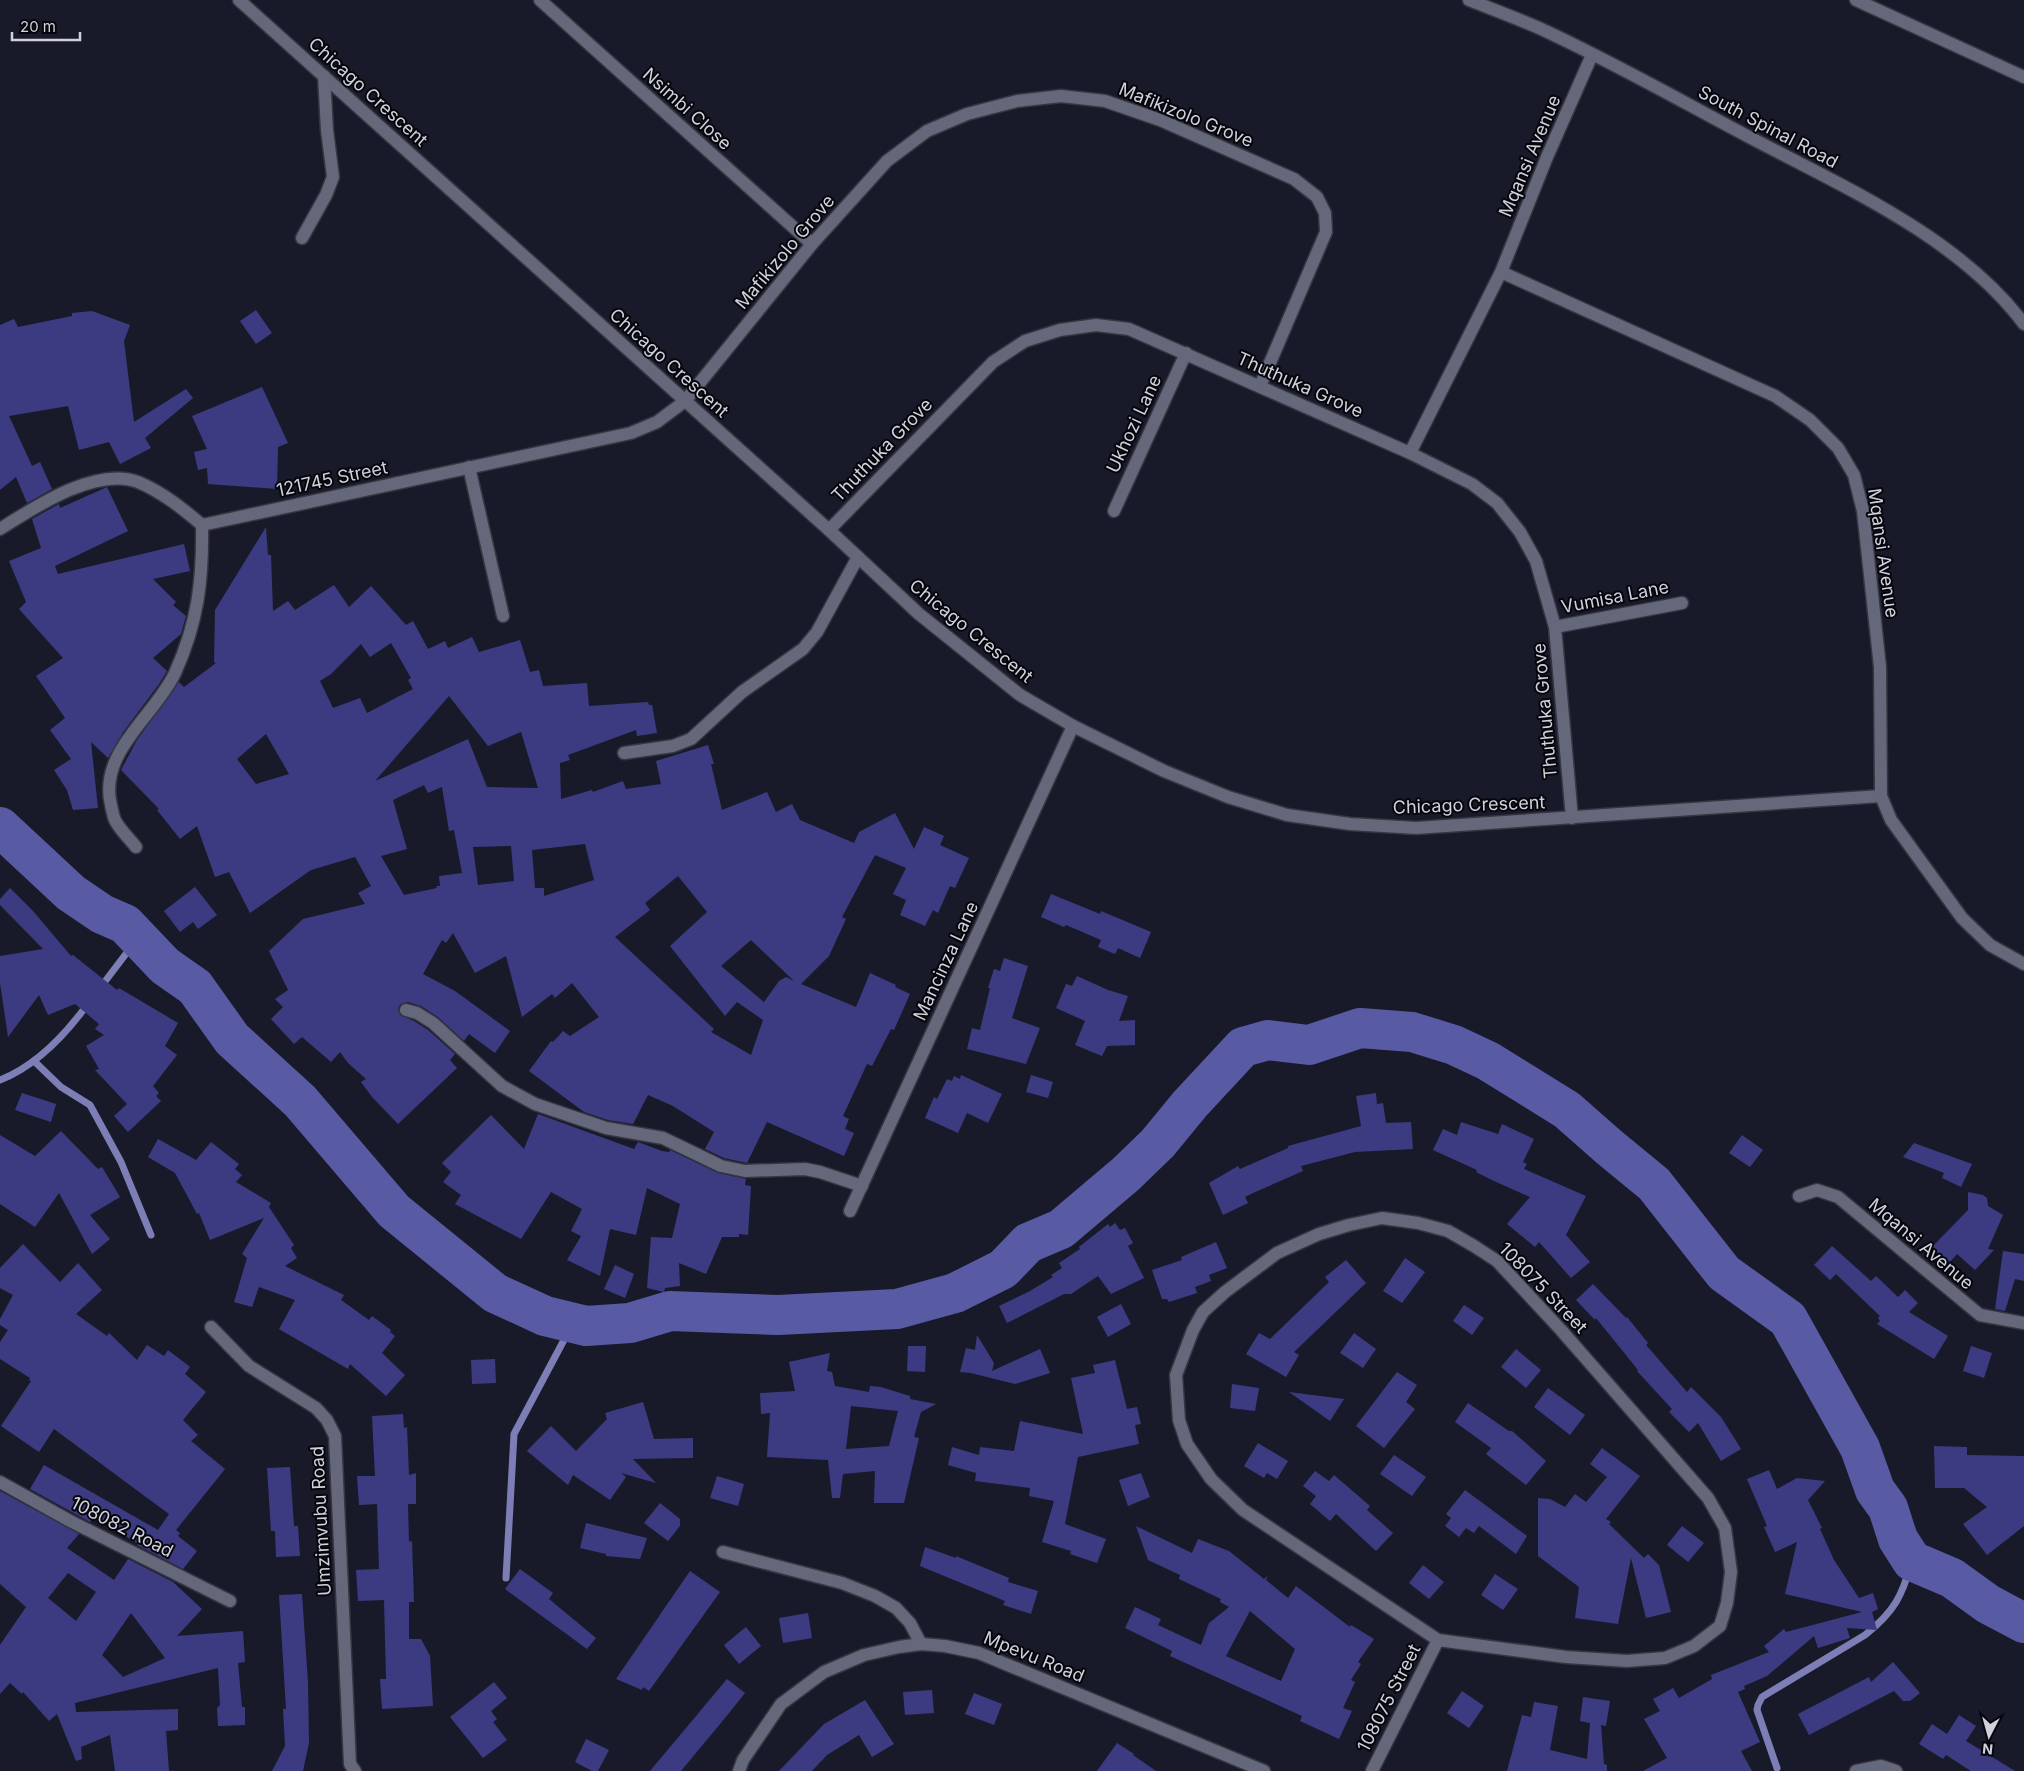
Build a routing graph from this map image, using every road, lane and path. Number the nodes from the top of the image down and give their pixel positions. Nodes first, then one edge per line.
1 (239, 0) edge
2 (540, 0) edge
3 (1469, 0) edge
4 (1856, 0) edge
5 (1592, 55) junction
6 (324, 76) junction
7 (2024, 77) edge
8 (302, 238) dead end
9 (812, 244) junction
10 (1500, 272) junction
11 (2019, 312) edge
12 (2024, 324) edge
13 (1186, 353) junction
14 (1260, 386) junction
15 (685, 401) junction
16 (1410, 453) junction
17 (469, 467) junction
18 (1114, 510) dead end
19 (202, 525) junction
20 (0, 529) edge
21 (829, 530) junction
22 (858, 557) junction
23 (1682, 603) dead end
24 (504, 616) dead end
25 (1555, 627) junction
26 (1073, 726) junction
27 (624, 753) dead end
28 (1881, 796) junction
29 (1572, 818) junction
30 (136, 846) dead end
31 (2024, 964) edge
32 (406, 1010) dead end
33 (862, 1186) junction
34 (1799, 1196) dead end
35 (850, 1211) dead end
36 (2024, 1323) edge
37 (211, 1327) dead end
38 (0, 1482) edge
39 (722, 1552) dead end
40 (230, 1601) dead end
41 (1438, 1640) junction
42 (921, 1644) junction
43 (351, 1769) edge
44 (739, 1771) edge
45 (1264, 1771) edge
46 (1372, 1771) edge
47 (1856, 1771) edge
48 (1896, 1771) edge

1 - 6 street, Chicago Crescent
2 - 9 street, Nsimbi Close
3 - 5 street, South Spinal Road
4 - 7 street
5 - 10 street, Mqansi Avenue
5 - 11 street, South Spinal Road
6 - 8 street
6 - 15 street, Chicago Crescent
9 - 14 street, Mafikizolo Grove
9 - 15 street, Mafikizolo Grove
10 - 16 street, Mqansi Avenue
10 - 28 street, Mqansi Avenue
11 - 12 street, South Spinal Road
13 - 14 street, Thuthuka Grove
13 - 18 street, Ukhozi Lane
13 - 21 street, Thuthuka Grove
14 - 16 street, Thuthuka Grove
15 - 17 street, 121745 Street
15 - 21 street, Chicago Crescent
16 - 25 street, Thuthuka Grove
17 - 19 street, 121745 Street
17 - 24 street
19 - 20 street
19 - 30 street
21 - 22 street, Chicago Crescent
22 - 26 street, Chicago Crescent
22 - 27 street
23 - 25 street, Vumisa Lane
25 - 29 street, Thuthuka Grove
26 - 29 street, Chicago Crescent
26 - 33 street, Mancinza Lane
28 - 29 street, Chicago Crescent
28 - 31 street, Mqansi Avenue
32 - 33 street
33 - 35 street, Mancinza Lane
34 - 36 street, Mqansi Avenue
37 - 43 street, Umzimvubu Road
38 - 40 street, 108082 Road
39 - 42 street
41 - 41 street, 108075 Street
41 - 46 street, 108075 Street
42 - 44 street, Mpevu Road
42 - 45 street, Mpevu Road
47 - 48 street

